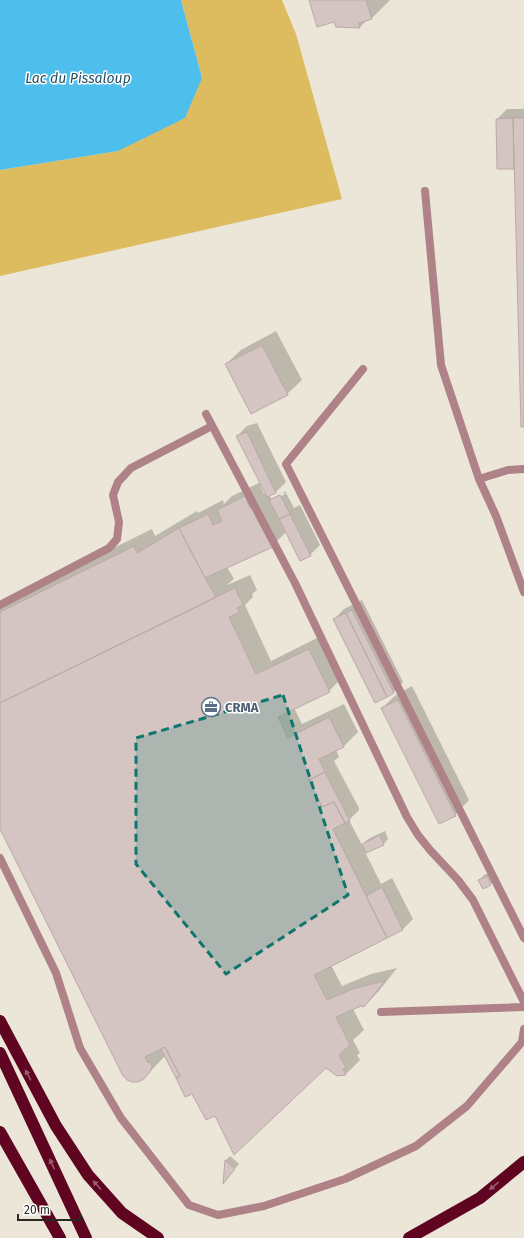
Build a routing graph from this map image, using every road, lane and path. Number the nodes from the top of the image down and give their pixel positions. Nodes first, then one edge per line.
1 (425, 191) dead end
2 (363, 369) dead end
3 (206, 414) dead end
4 (212, 426) junction
5 (524, 469) edge
6 (479, 479) junction
7 (524, 592) edge
8 (0, 605) edge
9 (0, 858) edge
10 (524, 938) edge
11 (524, 1002) edge
12 (524, 1008) edge
13 (381, 1012) dead end
14 (0, 1021) edge
15 (524, 1029) edge
16 (0, 1053) edge
17 (0, 1132) edge
18 (524, 1162) edge
19 (60, 1238) edge
20 (86, 1238) edge
21 (158, 1238) edge
22 (409, 1238) edge

1 - 6 lane
2 - 10 lane
3 - 4 lane
4 - 8 lane
4 - 11 lane
5 - 6 lane
6 - 7 lane
9 - 15 lane
12 - 13 lane
21 -> 14 highway
20 -> 16 highway
17 - 19 highway
18 -> 22 highway

